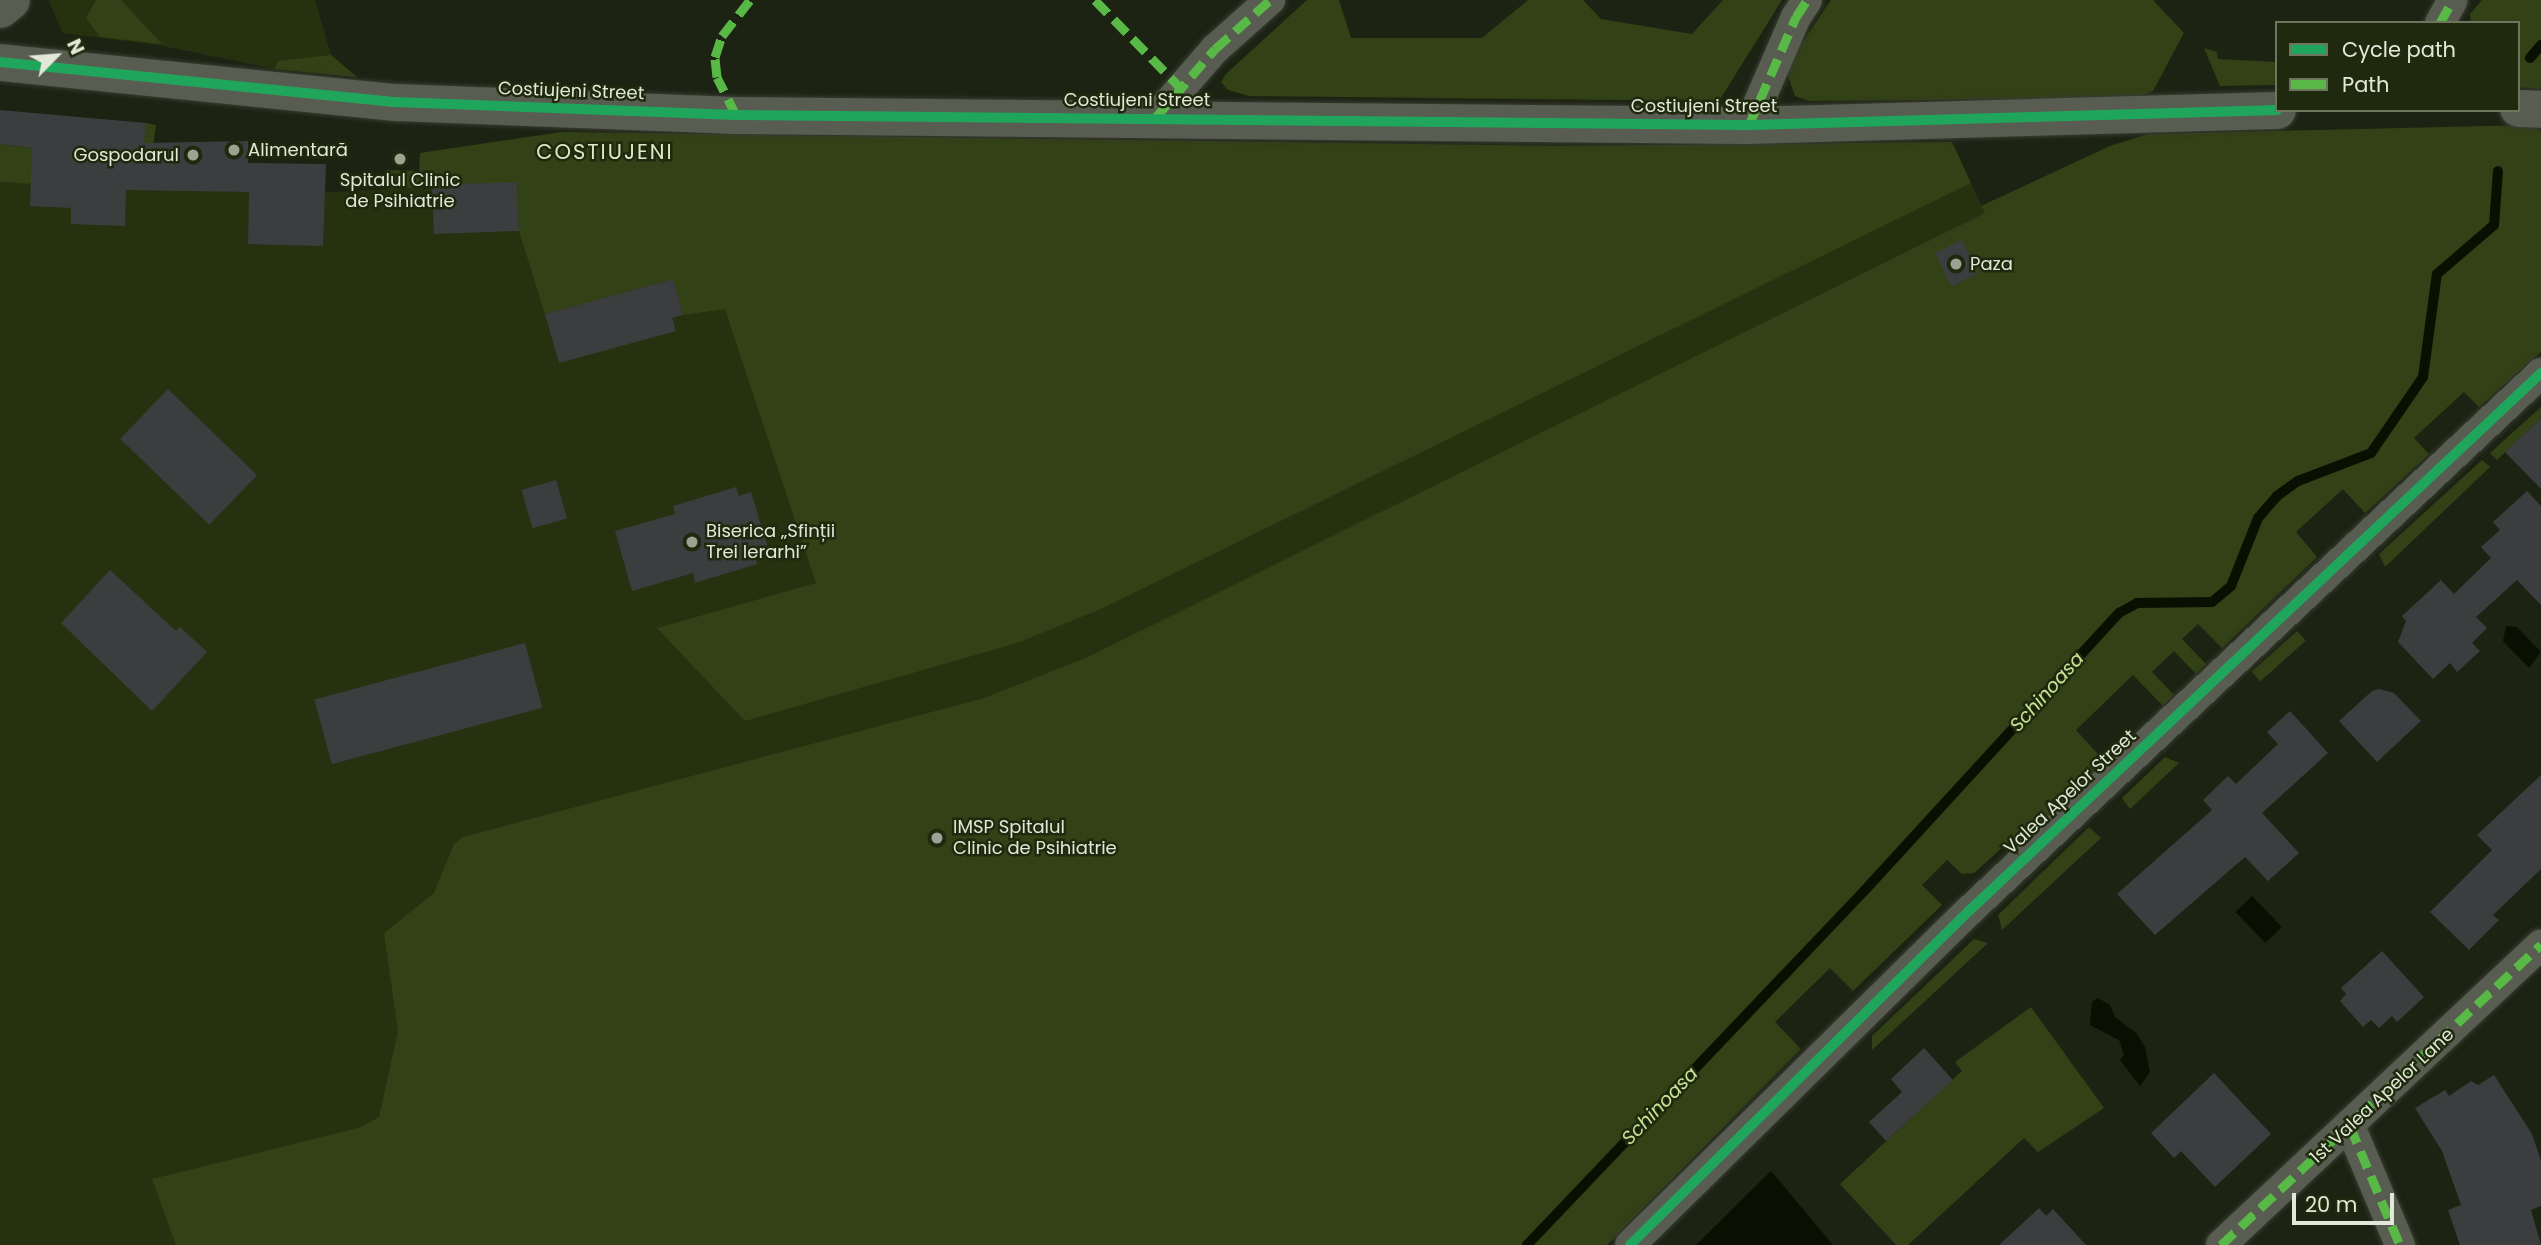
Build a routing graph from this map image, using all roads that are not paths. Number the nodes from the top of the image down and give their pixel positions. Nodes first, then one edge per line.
1 (10, 0) edge
2 (1270, 0) edge
3 (1808, 0) edge
4 (0, 9) edge
5 (0, 62) edge
6 (2520, 108) edge
7 (2541, 109) edge
8 (2275, 110) edge
9 (1156, 117) junction
10 (1749, 125) junction
11 (2541, 373) edge
12 (2541, 945) edge
13 (2350, 1126) junction
14 (1629, 1245) edge
15 (2221, 1245) edge
16 (2400, 1245) edge

1 - 4 street
2 - 9 street
3 - 10 street
5 - 9 street, Costiujeni Street
6 - 7 street
8 - 10 street, Costiujeni Street
9 - 10 street, Costiujeni Street
11 - 14 street, Valea Apelor Street
12 - 13 street, 1st Valea Apelor Lane
13 - 15 street, 1st Valea Apelor Lane
13 - 16 street

